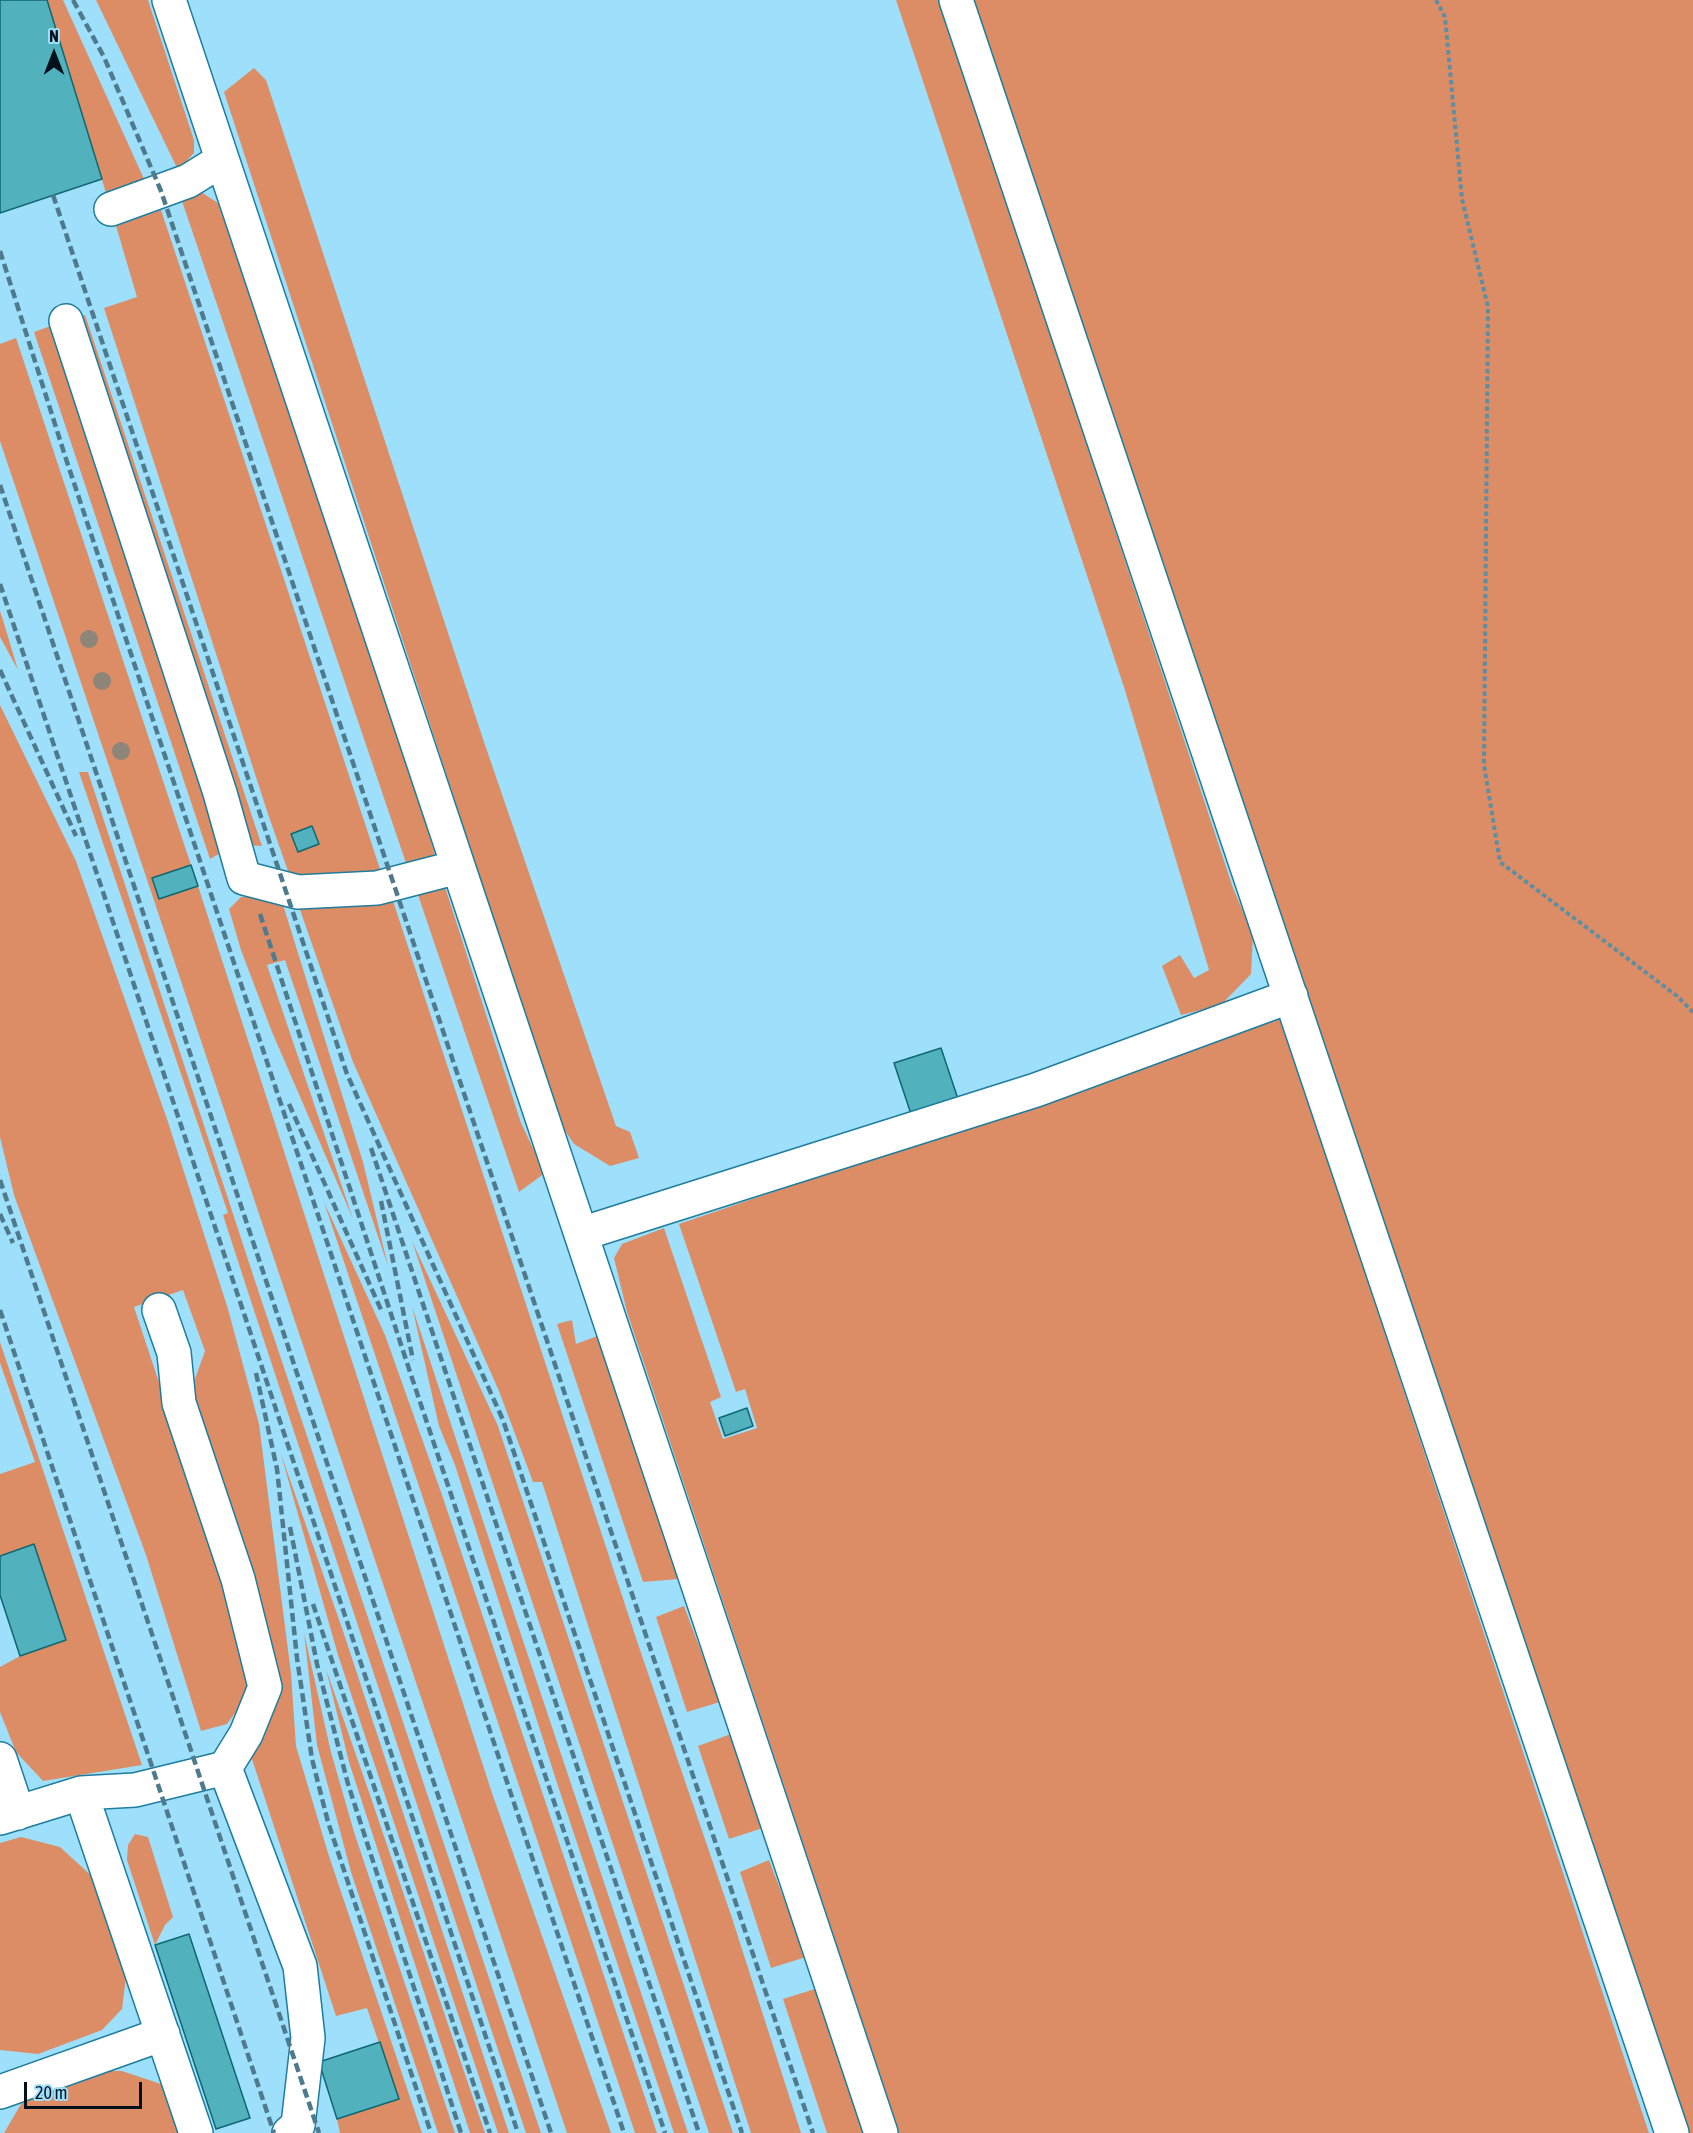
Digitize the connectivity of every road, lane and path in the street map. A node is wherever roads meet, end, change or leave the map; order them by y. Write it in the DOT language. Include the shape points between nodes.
graph roads {
  1 [pos="169,0"];
  2 [pos="956,0"];
  3 [pos="1436,0"];
  4 [pos="222,160"];
  5 [pos="111,209"];
  6 [pos="66,321"];
  7 [pos="458,867"];
  8 [pos="1291,996"];
  9 [pos="1693,1012"];
  10 [pos="581,1234"];
  11 [pos="159,1310"];
  12 [pos="0,1759"];
  13 [pos="225,1768"];
  14 [pos="81,1793"];
  15 [pos="9,1816"];
  16 [pos="163,2034"];
  17 [pos="0,2092"];
  18 [pos="196,2133"];
  19 [pos="289,2133"];
  20 [pos="881,2133"];
  21 [pos="1672,2133"];
  1 -- 4 [label="lane"];
  2 -- 8 [label="lane"];
  3 -- 9 [label="path" via="1444,17 1462,199 1488,307 1484,765 1500,862"];
  4 -- 5 [label="lane" via="188,182"];
  4 -- 7 [label="lane"];
  6 -- 7 [label="lane" via="244,878 298,892 377,888"];
  7 -- 10 [label="lane"];
  8 -- 10 [label="lane" via="1036,1090"];
  8 -- 21 [label="lane"];
  10 -- 20 [label="lane"];
  11 -- 13 [label="lane" via="174,1353 179,1403 238,1579 265,1687 246,1734"];
  12 -- 15 [label="lane"];
  13 -- 14 [label="lane" via="135,1790"];
  13 -- 19 [label="lane" via="300,1966 308,2038 298,2125"];
  14 -- 15 [label="lane"];
  14 -- 16 [label="lane"];
  16 -- 17 [label="lane"];
  16 -- 18 [label="lane"];
}
